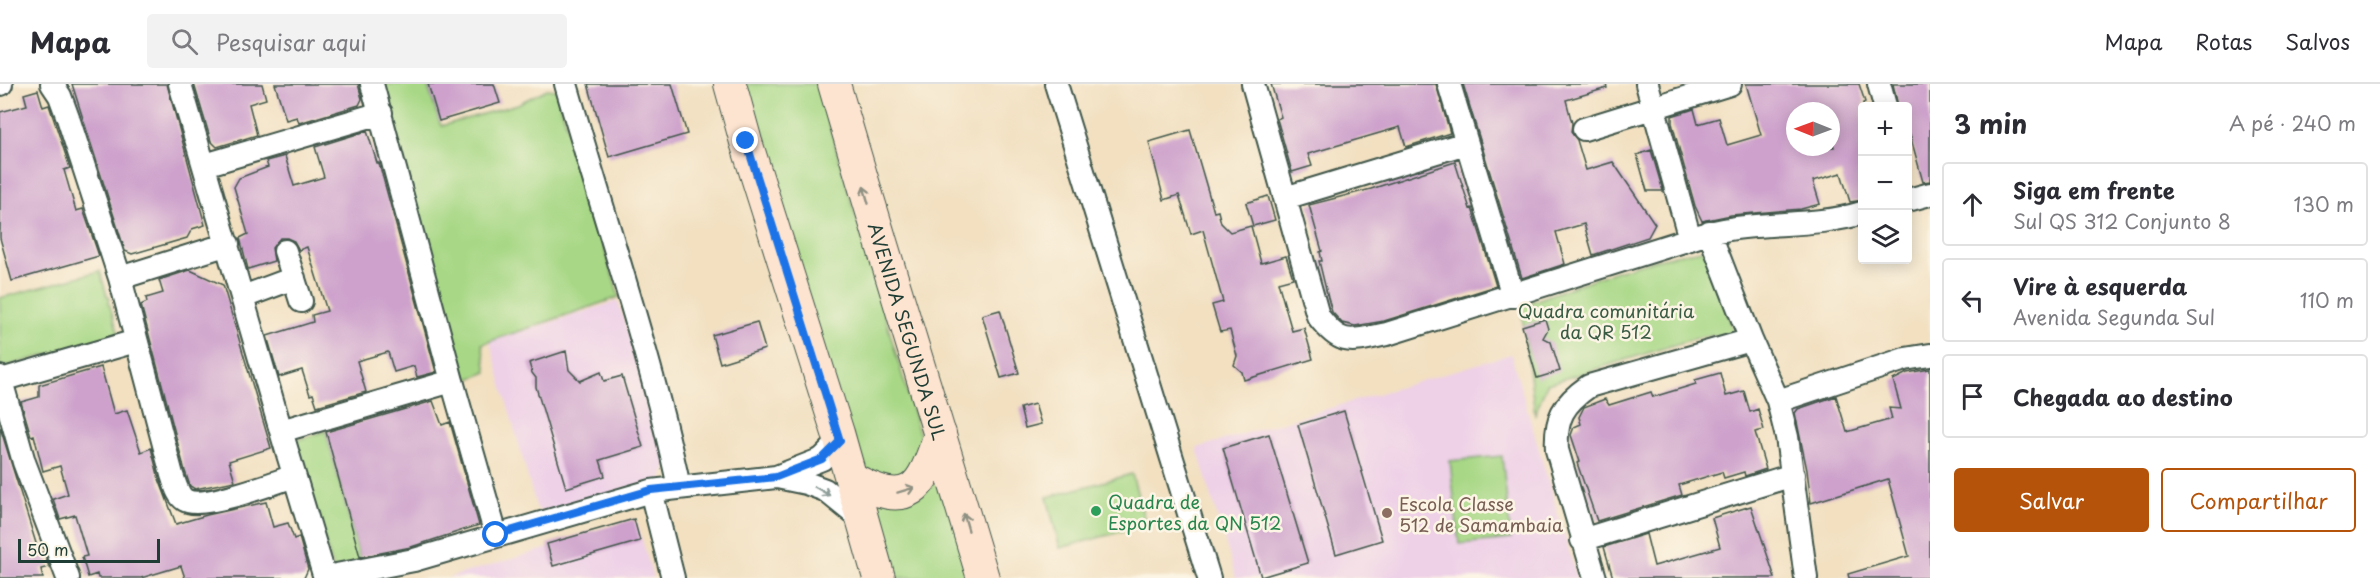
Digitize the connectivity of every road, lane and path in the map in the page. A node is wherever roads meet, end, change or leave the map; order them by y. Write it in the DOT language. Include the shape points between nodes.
graph roads {
  1 [pos="52,84"];
  2 [pos="180,84"];
  3 [pos="372,84"];
  4 [pos="566,84"];
  5 [pos="730,84"];
  6 [pos="834,84"];
  7 [pos="1056,84"];
  8 [pos="1253,84"];
  9 [pos="1449,84"];
  10 [pos="1647,84"];
  11 [pos="1730,84"];
  12 [pos="1879,84"];
  13 [pos="1884,102"];
  14 [pos="1653,107"];
  15 [pos="381,113"];
  16 [pos="1584,129"];
  17 [pos="1466,143"];
  18 [pos="205,165"];
  19 [pos="1285,198"];
  20 [pos="1858,214"];
  21 [pos="1700,236"];
  22 [pos="228,244"];
  23 [pos="285,251"];
  24 [pos="120,278"];
  25 [pos="294,278"];
  26 [pos="1513,296"];
  27 [pos="243,297"];
  28 [pos="301,301"];
  29 [pos="1751,340"];
  30 [pos="136,341"];
  31 [pos="1930,355"];
  32 [pos="1,378"];
  33 [pos="452,381"];
  34 [pos="1778,401"];
  35 [pos="281,431"];
  36 [pos="940,434"];
  37 [pos="840,441"];
  38 [pos="1793,475"];
  39 [pos="294,476"];
  40 [pos="776,477"];
  41 [pos="851,478"];
  42 [pos="679,487"];
  43 [pos="651,490"];
  44 [pos="862,520"];
  45 [pos="496,535"];
  46 [pos="1582,540"];
  47 [pos="68,578"];
  48 [pos="325,578"];
  49 [pos="673,578"];
  50 [pos="879,578"];
  51 [pos="983,578"];
  52 [pos="1209,578"];
  53 [pos="1595,578"];
  54 [pos="1806,578"];
  1 -- 24 [label="street" via="68,118"];
  2 -- 18 [label="street"];
  3 -- 15 [label="street"];
  4 -- 42 [label="street"];
  5 -- 37 [label="main road"];
  36 -- 6 [label="main road, AVENIDA SEGUNDA SUL, one-way"];
  7 -- 52 [label="street"];
  8 -- 19 [label="street"];
  9 -- 17 [label="street"];
  10 -- 14 [label="street"];
  11 -- 14 [label="street"];
  12 -- 13 [label="street"];
  14 -- 16 [label="street"];
  14 -- 21 [label="street"];
  15 -- 18 [label="street"];
  15 -- 33 [label="street"];
  17 -- 19 [label="street"];
  17 -- 26 [label="street"];
  18 -- 22 [label="street"];
  19 -- 26 [label="street" via="1318,316 1341,339 1387,334"];
  20 -- 21 [label="street" via="1822,223"];
  21 -- 26 [label="street"];
  21 -- 29 [label="street"];
  22 -- 24 [label="street"];
  22 -- 27 [label="street"];
  23 -- 25 [label="street"];
  24 -- 30 [label="street"];
  25 -- 27 [label="street"];
  25 -- 28 [label="street"];
  27 -- 35 [label="street"];
  29 -- 34 [label="street"];
  29 -- 46 [label="street" via="1589,386 1573,397 1562,411 1557,450"];
  30 -- 32 [label="street"];
  30 -- 39 [label="street" via="172,475 186,501 214,500"];
  31 -- 34 [label="street" via="1905,359"];
  32 -- 47 [label="street" via="24,462"];
  33 -- 35 [label="street"];
  33 -- 45 [label="street"];
  34 -- 38 [label="street"];
  35 -- 39 [label="street"];
  41 -- 36 [label="main road, one-way" via="885,492 912,489 925,476"];
  51 -- 36 [label="main road, AVENIDA SEGUNDA SUL, one-way"];
  37 -- 40 [label="street" via="822,459"];
  37 -- 41 [label="main road"];
  38 -- 46 [label="street"];
  38 -- 54 [label="street"];
  39 -- 48 [label="street"];
  40 -- 42 [label="street"];
  40 -- 44 [label="street, one-way" via="825,490"];
  41 -- 44 [label="main road"];
  42 -- 43 [label="street"];
  43 -- 45 [label="street"];
  43 -- 49 [label="street"];
  44 -- 50 [label="main road"];
  45 -- 48 [label="street" via="414,560"];
  46 -- 53 [label="street"];
}
